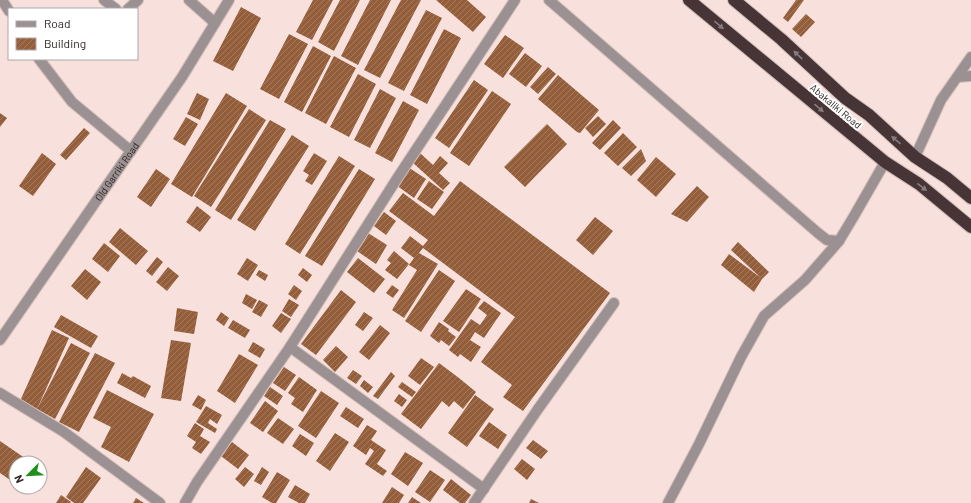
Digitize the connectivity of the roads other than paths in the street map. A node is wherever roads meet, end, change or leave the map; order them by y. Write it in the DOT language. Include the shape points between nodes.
graph roads {
  1 [pos="2,0"];
  2 [pos="104,0"];
  3 [pos="138,0"];
  4 [pos="189,0"];
  5 [pos="229,0"];
  6 [pos="515,0"];
  7 [pos="549,0"];
  8 [pos="689,0"];
  9 [pos="734,0"];
  10 [pos="115,8"];
  11 [pos="129,8"];
  12 [pos="8,9"];
  13 [pos="215,23"];
  14 [pos="971,57"];
  15 [pos="40,60"];
  16 [pos="971,76"];
  17 [pos="958,77"];
  18 [pos="131,151"];
  19 [pos="915,157"];
  20 [pos="884,162"];
  21 [pos="971,198"];
  22 [pos="971,227"];
  23 [pos="839,241"];
  24 [pos="614,303"];
  25 [pos="0,340"];
  26 [pos="290,347"];
  27 [pos="0,392"];
  28 [pos="484,489"];
  29 [pos="160,503"];
  30 [pos="185,503"];
  31 [pos="474,503"];
  32 [pos="668,503"];
  1 -- 12 [label="street"];
  2 -- 10 [label="street"];
  3 -- 11 [label="street"];
  4 -- 13 [label="street"];
  5 -- 13 [label="street, Old Garriki Road"];
  6 -- 26 [label="street"];
  7 -- 23 [label="street" via="827,240"];
  8 -- 20 [label="highway, Abakaliki Road, one-way"];
  19 -- 9 [label="highway, Abakaliki Road, one-way"];
  13 -- 18 [label="street, Old Garriki Road" via="182,77"];
  14 -- 17 [label="street"];
  15 -- 18 [label="street" via="72,102"];
  16 -- 17 [label="street"];
  17 -- 19 [label="street" via="941,100"];
  18 -- 25 [label="street, Old Garriki Road"];
  19 -- 21 [label="highway, Abakaliki Road"];
  20 -- 22 [label="highway, Abakaliki Road, one-way" via="919,184"];
  20 -- 23 [label="street"];
  23 -- 32 [label="street" via="805,280 764,316"];
  24 -- 28 [label="street"];
  26 -- 28 [label="street"];
  26 -- 30 [label="street"];
  27 -- 29 [label="street" via="64,432"];
  28 -- 31 [label="street"];
}
